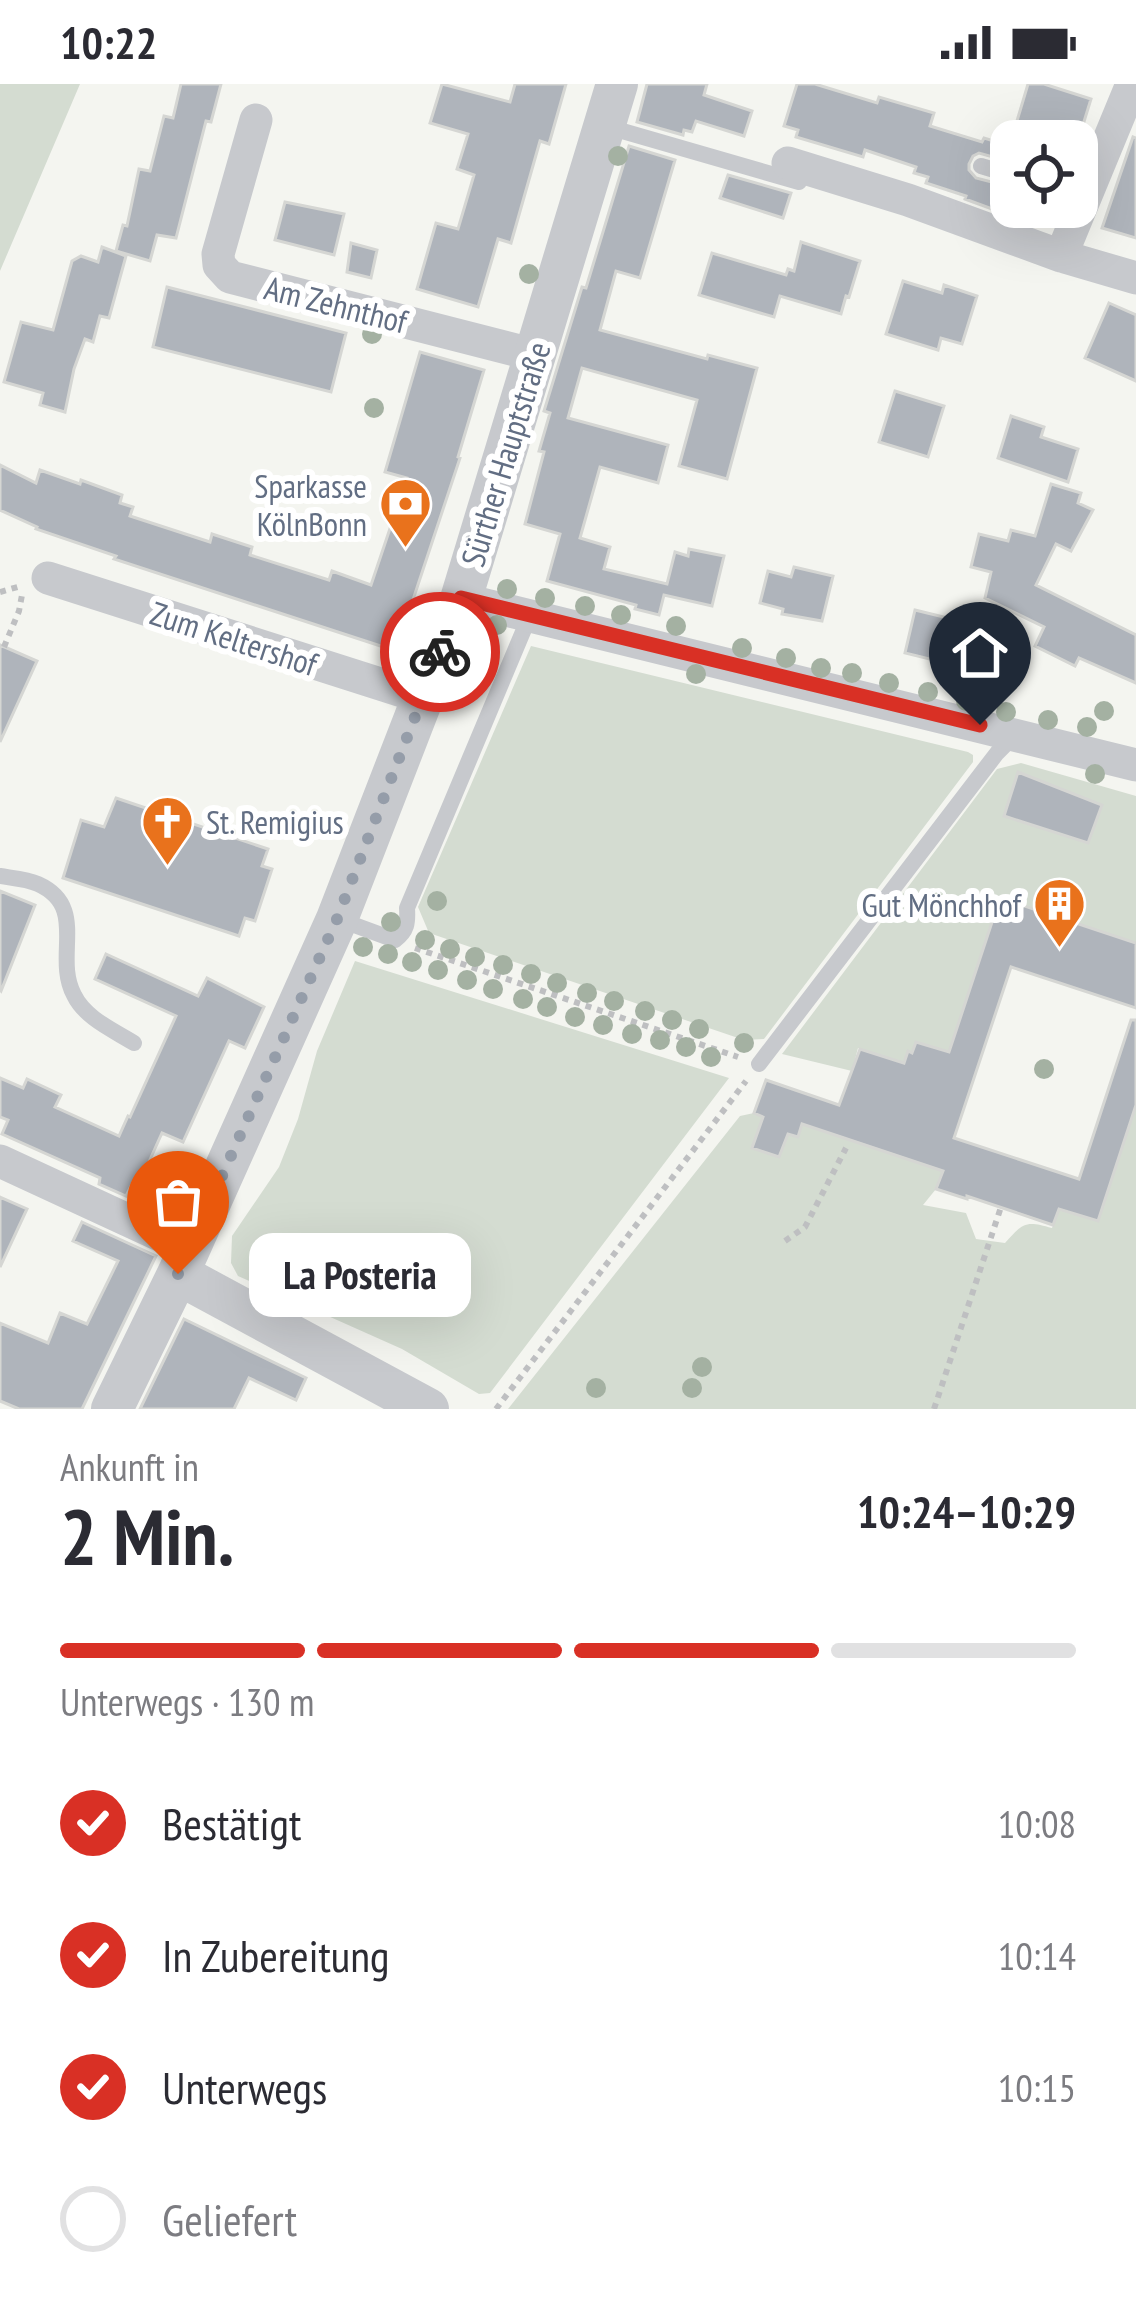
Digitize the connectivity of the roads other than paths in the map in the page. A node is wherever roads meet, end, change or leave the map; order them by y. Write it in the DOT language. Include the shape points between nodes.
graph roads {
  1 [pos="616,84"];
  2 [pos="1132,84"];
  3 [pos="256,120"];
  4 [pos="604,125"];
  5 [pos="1098,159"];
  6 [pos="788,163"];
  7 [pos="981,166"];
  8 [pos="990,169"];
  9 [pos="848,197"];
  10 [pos="1070,228"];
  11 [pos="1060,256"];
  12 [pos="1136,278"];
  13 [pos="535,355"];
  14 [pos="36,582"];
  15 [pos="461,598"];
  16 [pos="530,615"];
  17 [pos="422,698"];
  18 [pos="1016,734"];
  19 [pos="1136,765"];
  20 [pos="0,876"];
  21 [pos="337,919"];
  22 [pos="134,1043"];
  23 [pos="759,1064"];
  24 [pos="0,1161"];
  25 [pos="183,1261"];
  26 [pos="112,1409"];
  27 [pos="428,1409"];
  1 -- 4 [label="street, Sürther Hauptstraße"];
  2 -- 5 [label="street"];
  3 -- 13 [label="street, Am Zehnthof" via="218,254 230,277"];
  4 -- 9 [label="lane"];
  4 -- 13 [label="street, Sürther Hauptstraße"];
  6 -- 11 [label="street"];
  7 -- 8 [label="lane"];
  10 -- 11 [label="street"];
  11 -- 12 [label="street"];
  13 -- 15 [label="street, Sürther Hauptstraße"];
  14 -- 17 [label="street, Zum Keltershof"];
  15 -- 16 [label="street"];
  15 -- 17 [label="street, Sürther Hauptstraße"];
  16 -- 18 [label="street"];
  16 -- 21 [label="lane" via="403,934 395,940"];
  17 -- 21 [label="street, Sürther Hauptstraße"];
  18 -- 19 [label="street"];
  18 -- 23 [label="lane"];
  20 -- 22 [label="lane" via="38,884 60,900 75,999"];
  21 -- 25 [label="street, Sürther Hauptstraße"];
  24 -- 25 [label="street"];
  25 -- 26 [label="street, Sürther Hauptstraße"];
  25 -- 27 [label="street"];
}
